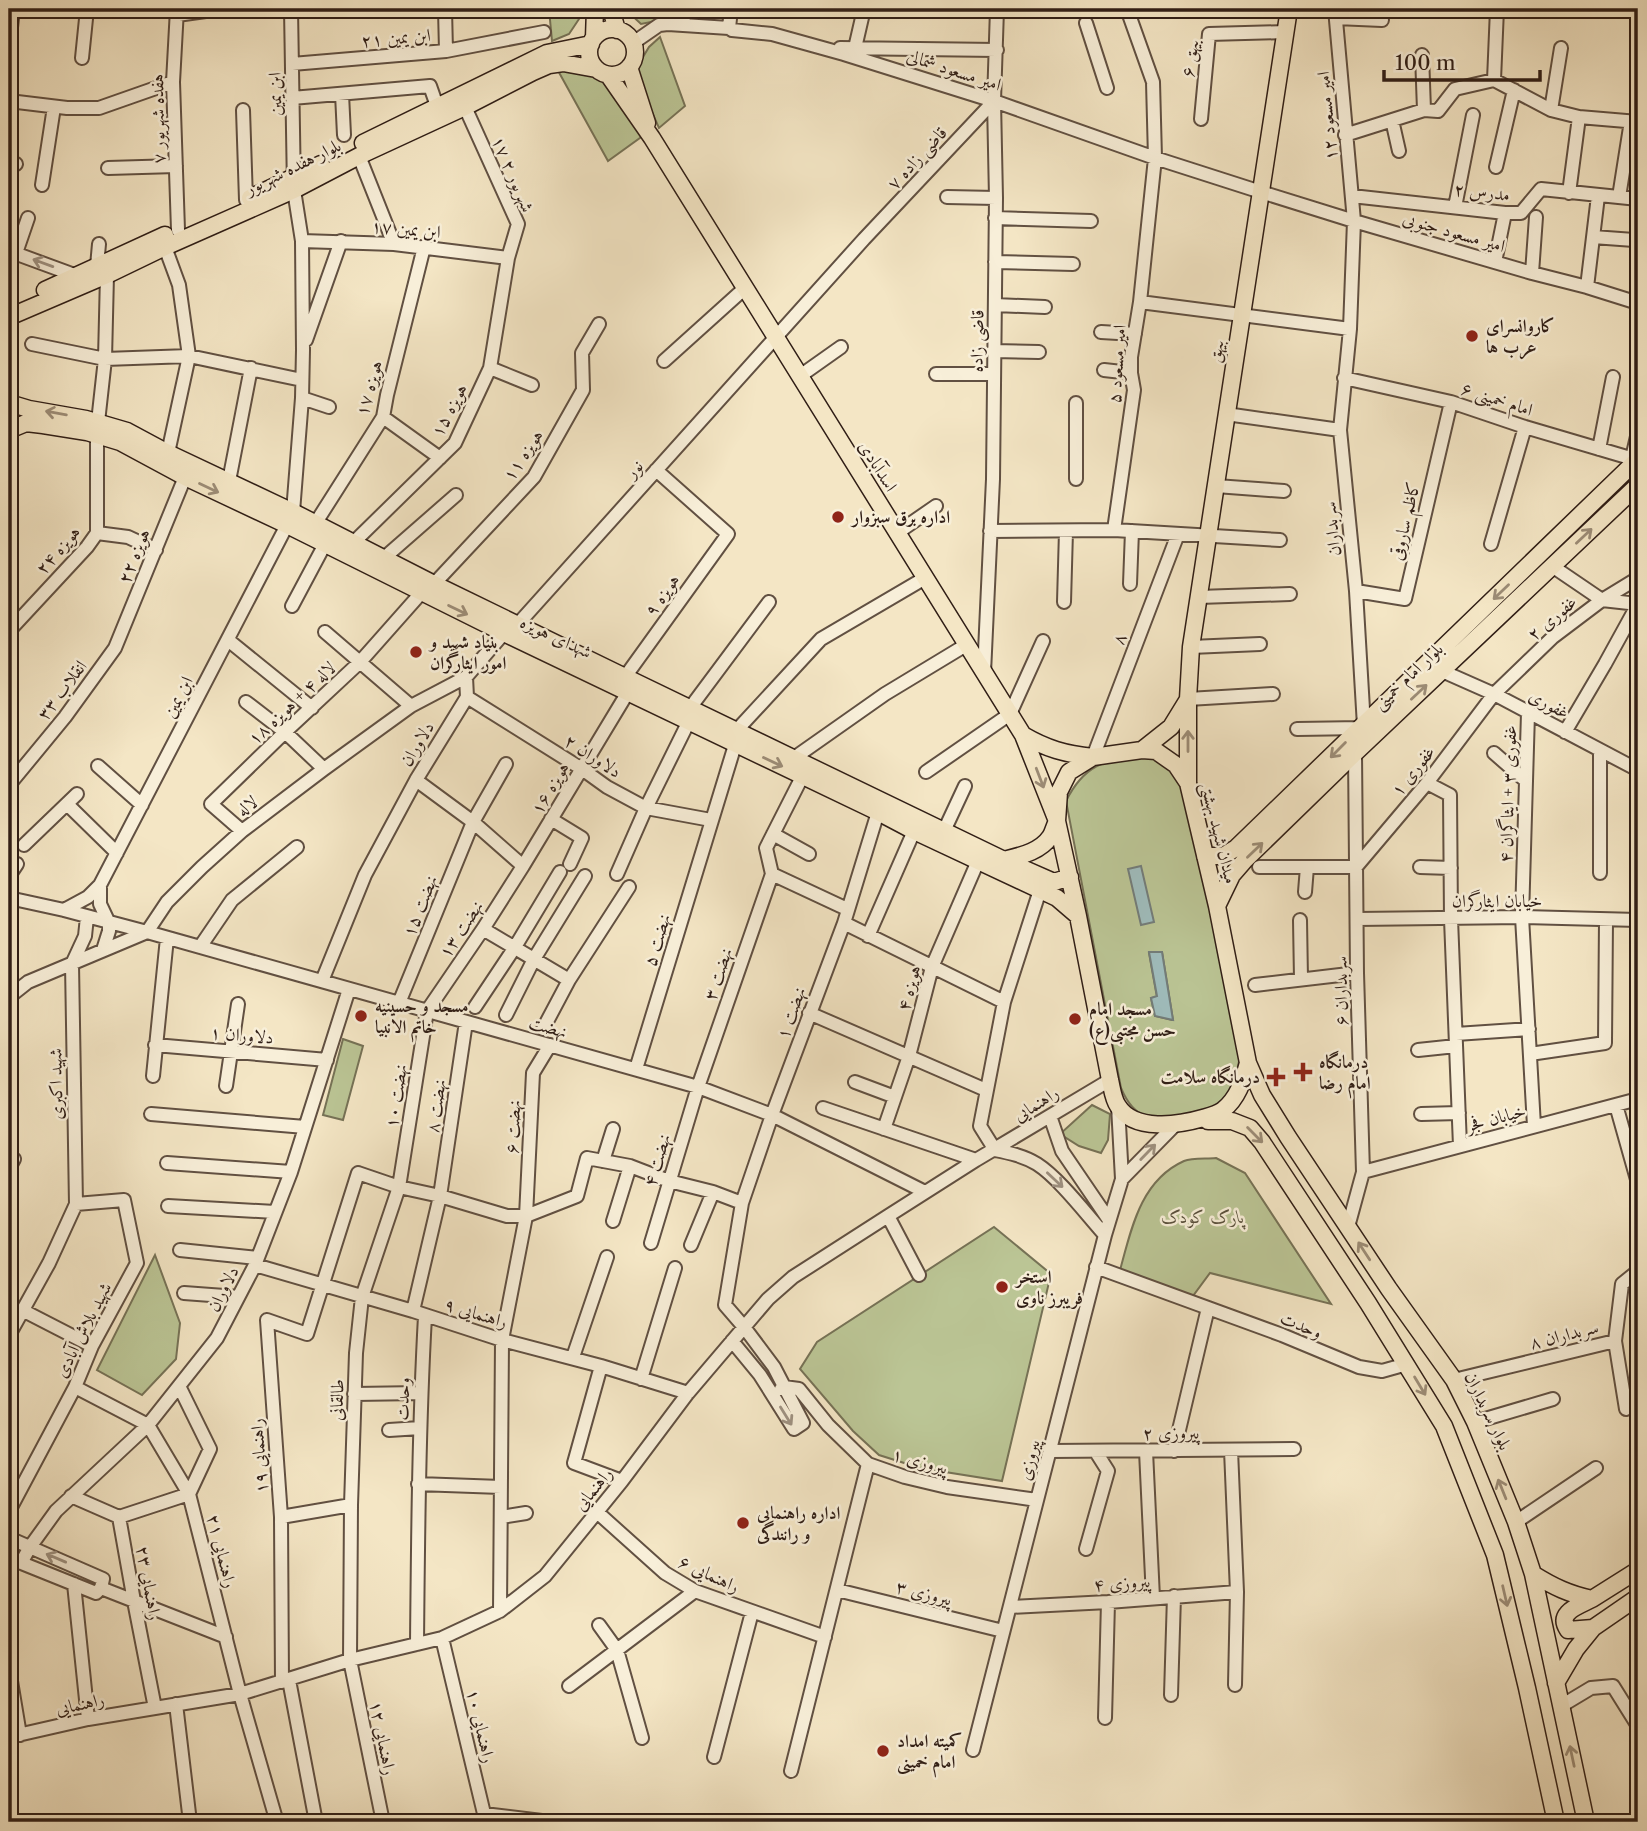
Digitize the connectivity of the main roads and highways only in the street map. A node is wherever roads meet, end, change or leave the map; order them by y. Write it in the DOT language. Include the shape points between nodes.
graph roads {
  1 [pos="594,9"];
  2 [pos="611,9"];
  3 [pos="1289,9"];
  4 [pos="617,30"];
  5 [pos="592,41"];
  6 [pos="629,67"];
  7 [pos="602,72"];
  8 [pos="652,138"];
  9 [pos="294,184"];
  10 [pos="102,271"];
  11 [pos="9,307"];
  12 [pos="9,317"];
  13 [pos="9,403"];
  14 [pos="97,428"];
  15 [pos="9,430"];
  16 [pos="1636,459"];
  17 [pos="1638,485"];
  18 [pos="1602,494"];
  19 [pos="1614,508"];
  20 [pos="290,519"];
  21 [pos="428,588"];
  22 [pos="627,685"];
  23 [pos="1188,699"];
  24 [pos="1023,736"];
  25 [pos="735,738"];
  26 [pos="1142,750"];
  27 [pos="1093,757"];
  28 [pos="1188,783"];
  29 [pos="1298,798"];
  30 [pos="1057,821"];
  31 [pos="1205,856"];
  32 [pos="1004,860"];
  33 [pos="1060,886"];
  34 [pos="1217,906"];
  35 [pos="1078,916"];
  36 [pos="1248,1063"];
  37 [pos="1191,1121"];
  38 [pos="1389,1289"];
  39 [pos="1368,1303"];
  40 [pos="1638,1570"];
  41 [pos="1534,1574"];
  42 [pos="1638,1597"];
  43 [pos="1592,1599"];
  44 [pos="1593,1628"];
  45 [pos="1556,1683"];
  46 [pos="1556,1822"];
  47 [pos="1586,1822"];
  1 -- 5 [label="main road"];
  2 -- 4 [label="main road"];
  3 -- 23 [label="main road, بیهق" via="1191,647"];
  4 -- 5 [label="main road" via="604,30"];
  4 -- 6 [label="main road" via="633,43"];
  5 -- 7 [label="main road" via="590,57"];
  5 -- 9 [label="main road, بلوار هفده شهریور" via="547,53 437,106"];
  6 -- 7 [label="main road" via="621,73"];
  6 -- 8 [label="main road, اسدآبادی"];
  7 -- 8 [label="main road, اسدآبادی"];
  7 -- 9 [label="main road, بلوار هفده شهریور" via="563,63 549,65"];
  8 -- 24 [label="main road, اسدآبادی"];
  9 -- 10 [label="main road, بلوار هفده شهریور" via="165,247"];
  9 -- 10 [label="main road, بلوار هفده شهریور" via="178,230"];
  10 -- 11 [label="main road, بلوار هفده شهریور" via="77,275"];
  10 -- 12 [label="main road, بلوار هفده شهریور"];
  14 -- 13 [label="main road, شهدای هویزه, one-way" via="55,412"];
  14 -- 15 [label="main road, شهدای هویزه" via="26,424"];
  14 -- 20 [label="main road, شهدای هویزه, one-way" via="185,477"];
  14 -- 20 [label="main road, شهدای هویزه" via="127,432 229,481"];
  16 -- 18 [label="main road, بلوار امام خمینی"];
  17 -- 19 [label="main road, بلوار امام خمینی"];
  18 -- 19 [label="main road"];
  18 -- 29 [label="main road, بلوار امام خمینی, one-way" via="1362,727"];
  29 -- 19 [label="main road, بلوار امام خمینی, one-way" via="1355,752"];
  20 -- 21 [label="main road, شهدای هویزه" via="325,544"];
  20 -- 21 [label="main road, شهدای هویزه" via="315,524 384,558"];
  21 -- 22 [label="main road, شهدای هویزه" via="518,624"];
  21 -- 22 [label="main road, شهدای هویزه, one-way" via="504,633"];
  22 -- 25 [label="main road, شهدای هویزه"];
  23 -- 26 [label="main road" via="1171,727"];
  28 -- 23 [label="main road, بیهق, one-way"];
  24 -- 27 [label="main road" via="1068,755"];
  24 -- 30 [label="main road, اسدآبادی, one-way"];
  25 -- 32 [label="main road, شهدای هویزه" via="794,758"];
  25 -- 33 [label="main road, شهدای هویزه, one-way" via="803,777 1040,890"];
  26 -- 27 [label="main road"];
  26 -- 28 [label="main road, میدان شهید بهشتی" via="1156,751 1176,765"];
  27 -- 30 [label="main road" via="1069,772 1059,792"];
  28 -- 31 [label="main road, میدان شهید بهشتی"];
  29 -- 31 [label="main road, بلوار امام خمینی" via="1236,848 1223,856"];
  34 -- 29 [label="main road, بلوار امام خمینی, one-way" via="1232,874"];
  30 -- 32 [label="main road" via="1045,843"];
  30 -- 33 [label="main road"];
  31 -- 34 [label="main road, میدان شهید بهشتی"];
  32 -- 33 [label="main road, شهدای هویزه"];
  33 -- 35 [label="main road, شهدای هویزه"];
  33 -- 35 [label="main road"];
  34 -- 36 [label="main road, میدان شهید بهشتی"];
  35 -- 37 [label="main road" via="1118,1106 1142,1123"];
  36 -- 37 [label="main road" via="1242,1086 1230,1103 1221,1112"];
  38 -- 36 [label="main road, بلوار سربداران, one-way" via="1262,1096"];
  37 -- 39 [label="main road, one-way" via="1232,1121 1250,1128"];
  38 -- 39 [label="main road"];
  41 -- 38 [label="main road, بلوار سربداران, one-way" via="1454,1380"];
  39 -- 46 [label="main road, one-way" via="1444,1426 1495,1555"];
  40 -- 43 [label="main road"];
  41 -- 43 [label="main road" via="1555,1588"];
  41 -- 45 [label="main road, بلوار سربداران"];
  42 -- 44 [label="main road"];
  43 -- 44 [label="main road" via="1569,1610 1564,1625 1568,1630"];
  44 -- 45 [label="main road"];
  47 -- 45 [label="main road, بلوار سربداران, one-way"];
}
